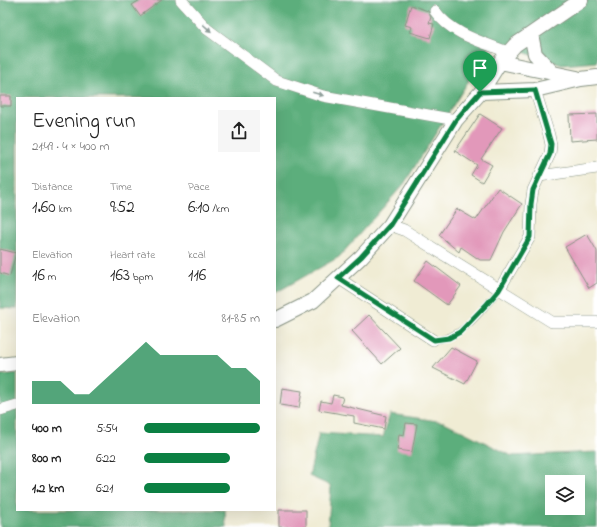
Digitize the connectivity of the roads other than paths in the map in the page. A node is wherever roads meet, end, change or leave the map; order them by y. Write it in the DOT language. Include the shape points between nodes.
graph roads {
  1 [pos="181,0"];
  2 [pos="581,0"];
  3 [pos="435,11"];
  4 [pos="531,34"];
  5 [pos="504,57"];
  6 [pos="553,73"];
  7 [pos="597,77"];
  8 [pos="581,79"];
  9 [pos="535,90"];
  10 [pos="480,92"];
  11 [pos="456,120"];
  12 [pos="597,168"];
  13 [pos="539,176"];
  14 [pos="390,225"];
  15 [pos="338,278"];
  16 [pos="499,290"];
  17 [pos="276,320"];
  18 [pos="597,322"];
  19 [pos="434,340"];
  20 [pos="16,363"];
  21 [pos="0,365"];
  22 [pos="16,404"];
  23 [pos="0,410"];
  1 -- 11 [label="street, one-way" via="207,29 277,81 323,96"];
  2 -- 4 [label="street"];
  3 -- 5 [label="street" via="442,21 458,32"];
  4 -- 5 [label="street" via="515,44"];
  4 -- 6 [label="street" via="535,54"];
  5 -- 6 [label="street"];
  5 -- 10 [label="street"];
  6 -- 8 [label="street"];
  7 -- 8 [label="street"];
  8 -- 9 [label="street"];
  9 -- 10 [label="street"];
  9 -- 13 [label="street" via="551,144 550,154"];
  10 -- 11 [label="street"];
  11 -- 14 [label="street"];
  12 -- 13 [label="street"];
  13 -- 16 [label="street" via="533,190 530,237"];
  14 -- 15 [label="street"];
  14 -- 16 [label="street" via="404,230"];
  15 -- 17 [label="street" via="313,301"];
  15 -- 19 [label="street"];
  16 -- 18 [label="street" via="552,322"];
  16 -- 19 [label="lane" via="460,332 449,338"];
  20 -- 21 [label="street"];
  22 -- 23 [label="street"];
}
